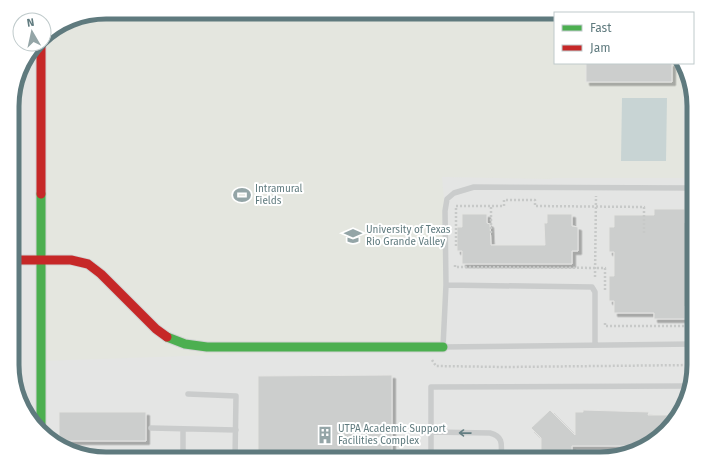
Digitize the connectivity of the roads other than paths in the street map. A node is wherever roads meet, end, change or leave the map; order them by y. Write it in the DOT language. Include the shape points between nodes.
graph roads {
  1 [pos="41,52"];
  2 [pos="687,188"];
  3 [pos="19,260"];
  4 [pos="42,260"];
  5 [pos="446,285"];
  6 [pos="687,344"];
  7 [pos="595,345"];
  8 [pos="444,347"];
  9 [pos="684,386"];
  10 [pos="188,394"];
  11 [pos="41,423"];
  12 [pos="151,428"];
  13 [pos="183,429"];
  14 [pos="236,430"];
  15 [pos="431,432"];
  16 [pos="183,452"];
  17 [pos="235,452"];
  18 [pos="431,452"];
  19 [pos="501,452"];
  1 -- 4 [label="street"];
  2 -- 5 [label="lane" via="474,187 454,193 447,199 445,211"];
  3 -- 4 [label="street"];
  4 -- 8 [label="street" via="71,260 88,264 156,329 185,344 207,347"];
  4 -- 11 [label="street"];
  5 -- 7 [label="lane" via="592,287 595,292"];
  5 -- 8 [label="lane"];
  6 -- 7 [label="lane"];
  7 -- 8 [label="lane"];
  9 -- 15 [label="lane" via="431,387"];
  10 -- 14 [label="lane" via="236,396"];
  12 -- 13 [label="lane"];
  13 -- 14 [label="lane"];
  13 -- 16 [label="lane"];
  14 -- 17 [label="lane"];
  15 -- 18 [label="lane"];
  19 -- 15 [label="lane, one-way" via="501,440 498,435"];
}
